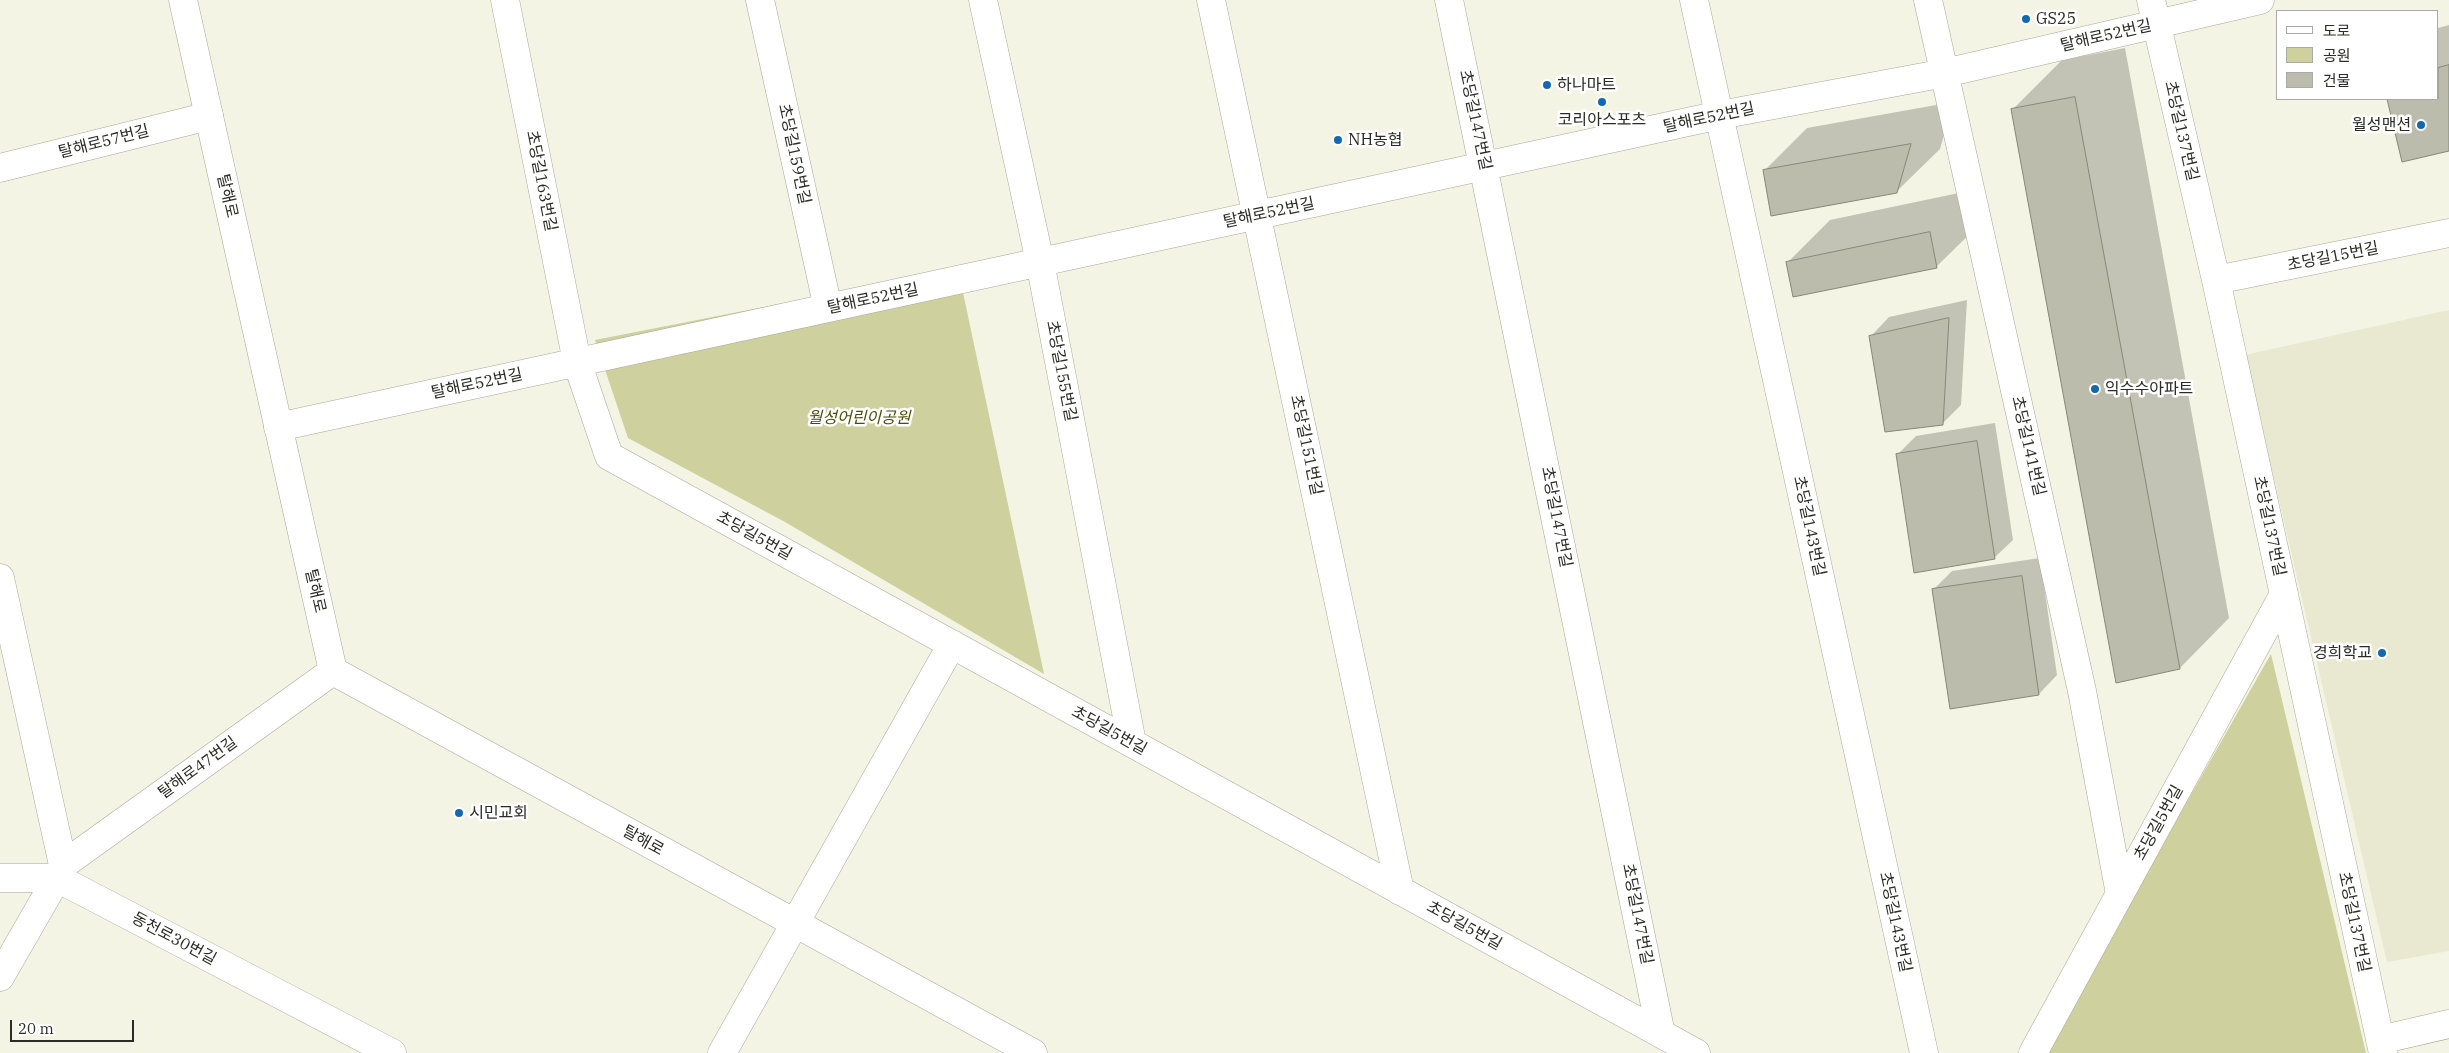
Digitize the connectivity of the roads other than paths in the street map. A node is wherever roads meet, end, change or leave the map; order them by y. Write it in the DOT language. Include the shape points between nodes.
graph roads {
  1 [pos="183,0"];
  2 [pos="505,0"];
  3 [pos="760,0"];
  4 [pos="983,0"];
  5 [pos="1211,0"];
  6 [pos="1449,0"];
  7 [pos="1694,0"];
  8 [pos="1928,0"];
  9 [pos="2260,0"];
  10 [pos="2154,12"];
  11 [pos="1945,73"];
  12 [pos="1720,115"];
  13 [pos="209,116"];
  14 [pos="1485,166"];
  15 [pos="0,168"];
  16 [pos="1257,215"];
  17 [pos="2449,233"];
  18 [pos="1040,262"];
  19 [pos="2216,280"];
  20 [pos="828,308"];
  21 [pos="577,362"];
  22 [pos="278,427"];
  23 [pos="0,578"];
  24 [pos="2284,594"];
  25 [pos="952,644"];
  26 [pos="333,671"];
  27 [pos="1132,743"];
  28 [pos="60,871"];
  29 [pos="0,878"];
  30 [pos="1400,891"];
  31 [pos="2120,894"];
  32 [pos="793,923"];
  33 [pos="0,977"];
  34 [pos="2449,1024"];
  35 [pos="1661,1034"];
  36 [pos="2381,1046"];
  37 [pos="392,1053"];
  38 [pos="722,1053"];
  39 [pos="1033,1053"];
  40 [pos="1696,1053"];
  41 [pos="1924,1053"];
  42 [pos="2033,1053"];
  1 -- 13 [label="street, 탈해로"];
  2 -- 21 [label="street, 초당길163번길"];
  3 -- 20 [label="street, 초당길159번길"];
  4 -- 18 [label="street, 초당길155번길"];
  5 -- 16 [label="street, 초당길151번길"];
  6 -- 14 [label="street, 초당길147번길"];
  7 -- 12 [label="street, 초당길143번길"];
  8 -- 11 [label="street, 초당길141번길"];
  9 -- 10 [label="street, 탈해로52번길"];
  10 -- 11 [label="street, 탈해로52번길"];
  10 -- 19 [label="street, 초당길137번길"];
  11 -- 12 [label="street, 탈해로52번길"];
  11 -- 31 [label="street, 초당길141번길" via="2082,691"];
  12 -- 14 [label="street, 탈해로52번길"];
  12 -- 41 [label="street, 초당길143번길"];
  13 -- 15 [label="street, 탈해로57번길"];
  13 -- 22 [label="street, 탈해로"];
  14 -- 16 [label="street, 탈해로52번길"];
  14 -- 35 [label="street, 초당길147번길"];
  16 -- 18 [label="street, 탈해로52번길"];
  16 -- 30 [label="street, 초당길151번길"];
  17 -- 19 [label="street, 초당길15번길"];
  18 -- 20 [label="street, 탈해로52번길"];
  18 -- 27 [label="street, 초당길155번길"];
  19 -- 24 [label="street, 초당길137번길"];
  20 -- 21 [label="street, 탈해로52번길"];
  21 -- 22 [label="street, 탈해로52번길"];
  21 -- 25 [label="street, 초당길5번길" via="609,456"];
  22 -- 26 [label="street, 탈해로"];
  23 -- 28 [label="street"];
  24 -- 31 [label="street, 초당길5번길"];
  24 -- 36 [label="street, 초당길137번길"];
  25 -- 27 [label="street, 초당길5번길"];
  25 -- 32 [label="street"];
  26 -- 28 [label="street, 탈해로47번길"];
  26 -- 32 [label="street, 탈해로"];
  27 -- 30 [label="street, 초당길5번길"];
  28 -- 29 [label="street"];
  28 -- 33 [label="street"];
  28 -- 37 [label="street, 동천로30번길"];
  30 -- 35 [label="street, 초당길5번길"];
  31 -- 42 [label="street, 초당길5번길"];
  32 -- 38 [label="street"];
  32 -- 39 [label="street, 탈해로"];
  34 -- 36 [label="street"];
  35 -- 40 [label="street, 초당길5번길"];
}
